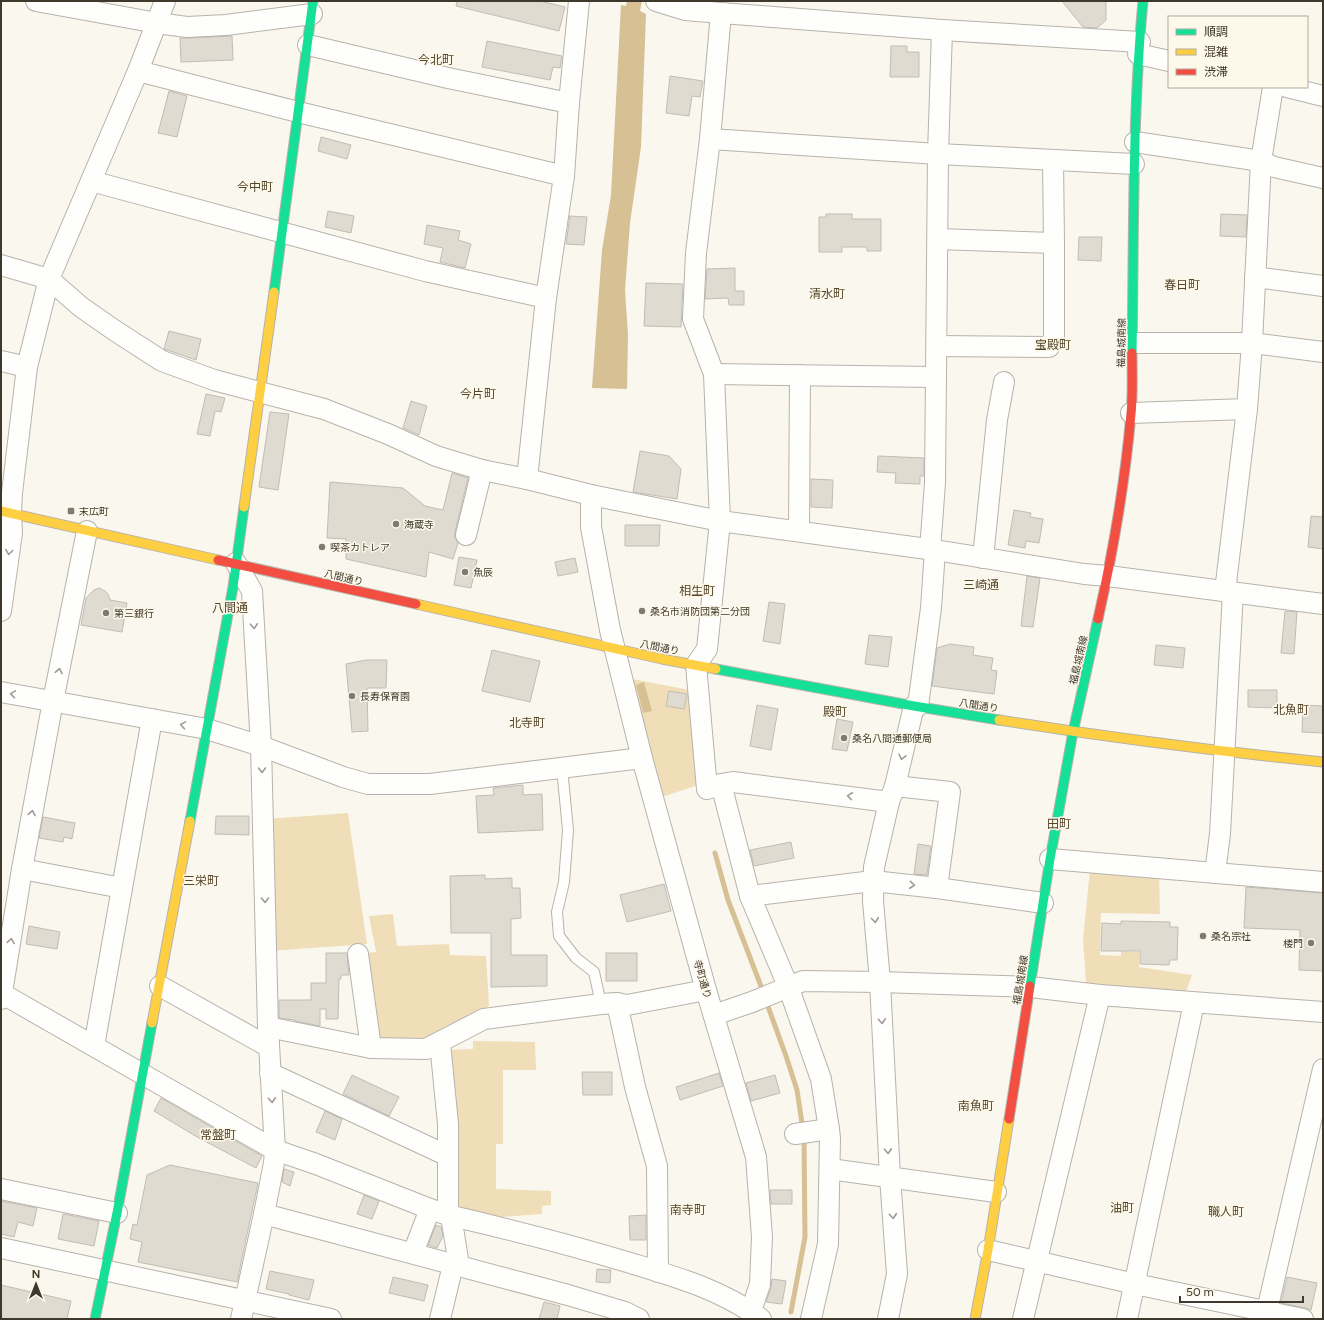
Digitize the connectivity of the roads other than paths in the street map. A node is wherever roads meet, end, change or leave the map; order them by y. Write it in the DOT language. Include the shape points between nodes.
graph roads {
  1 [pos="36,1"];
  2 [pos="165,1"];
  3 [pos="579,1"];
  4 [pos="656,1"];
  5 [pos="1143,1"];
  6 [pos="312,7"];
  7 [pos="721,13"];
  8 [pos="157,23"];
  9 [pos="942,30"];
  10 [pos="308,45"];
  11 [pos="1139,48"];
  12 [pos="1168,61"];
  13 [pos="138,71"];
  14 [pos="1273,88"];
  15 [pos="1291,88"];
  16 [pos="1323,96"];
  17 [pos="569,103"];
  18 [pos="298,112"];
  19 [pos="710,139"];
  20 [pos="1135,142"];
  21 [pos="938,154"];
  22 [pos="1053,160"];
  23 [pos="1262,161"];
  24 [pos="1134,164"];
  25 [pos="564,176"];
  26 [pos="1323,178"];
  27 [pos="91,181"];
  28 [pos="283,233"];
  29 [pos="938,239"];
  30 [pos="1054,243"];
  31 [pos="1,265"];
  32 [pos="1255,277"];
  33 [pos="49,279"];
  34 [pos="1323,286"];
  35 [pos="546,298"];
  36 [pos="1132,343"];
  37 [pos="1252,343"];
  38 [pos="937,346"];
  39 [pos="1323,352"];
  40 [pos="1,361"];
  41 [pos="27,366"];
  42 [pos="714,374"];
  43 [pos="800,375"];
  44 [pos="936,377"];
  45 [pos="1004,382"];
  46 [pos="259,393"];
  47 [pos="1247,409"];
  48 [pos="1131,413"];
  49 [pos="482,470"];
  50 [pos="527,479"];
  51 [pos="592,495"];
  52 [pos="6,512"];
  53 [pos="720,521"];
  54 [pos="87,531"];
  55 [pos="798,532"];
  56 [pos="466,535"];
  57 [pos="933,550"];
  58 [pos="983,558"];
  59 [pos="236,563"];
  60 [pos="1108,576"];
  61 [pos="1229,592"];
  62 [pos="1323,604"];
  63 [pos="1,611"];
  64 [pos="615,648"];
  65 [pos="696,665"];
  66 [pos="1,692"];
  67 [pos="53,701"];
  68 [pos="916,706"];
  69 [pos="152,719"];
  70 [pos="207,729"];
  71 [pos="1073,732"];
  72 [pos="261,746"];
  73 [pos="1224,752"];
  74 [pos="642,758"];
  75 [pos="1323,762"];
  76 [pos="562,768"];
  77 [pos="721,784"];
  78 [pos="892,794"];
  79 [pos="1050,860"];
  80 [pos="22,868"];
  81 [pos="1215,873"];
  82 [pos="873,881"];
  83 [pos="1323,882"];
  84 [pos="122,888"];
  85 [pos="937,888"];
  86 [pos="750,896"];
  87 [pos="1043,902"];
  88 [pos="358,954"];
  89 [pos="880,982"];
  90 [pos="160,986"];
  91 [pos="1030,987"];
  92 [pos="785,988"];
  93 [pos="706,990"];
  94 [pos="1,995"];
  95 [pos="1100,995"];
  96 [pos="609,1003"];
  97 [pos="1194,1003"];
  98 [pos="1323,1012"];
  99 [pos="714,1015"];
  100 [pos="268,1027"];
  101 [pos="440,1043"];
  102 [pos="94,1046"];
  103 [pos="269,1047"];
  104 [pos="371,1048"];
  105 [pos="1323,1069"];
  106 [pos="270,1073"];
  107 [pos="143,1075"];
  108 [pos="829,1129"];
  109 [pos="802,1133"];
  110 [pos="275,1150"];
  111 [pos="448,1156"];
  112 [pos="830,1169"];
  113 [pos="890,1177"];
  114 [pos="1,1189"];
  115 [pos="996,1192"];
  116 [pos="117,1213"];
  117 [pos="443,1213"];
  118 [pos="264,1214"];
  119 [pos="1,1248"];
  120 [pos="988,1250"];
  121 [pos="413,1253"];
  122 [pos="1036,1260"];
  123 [pos="456,1265"];
  124 [pos="105,1271"];
  125 [pos="658,1272"];
  126 [pos="1135,1284"];
  127 [pos="244,1310"];
  128 [pos="1266,1315"];
  129 [pos="751,1316"];
  130 [pos="94,1319"];
  131 [pos="331,1319"];
  132 [pos="440,1319"];
  133 [pos="639,1319"];
  134 [pos="811,1319"];
  135 [pos="888,1319"];
  136 [pos="975,1319"];
  137 [pos="1022,1319"];
  138 [pos="1127,1319"];
  139 [pos="1303,1319"];
  1 -- 8 [label="street"];
  2 -- 8 [label="street"];
  3 -- 17 [label="street"];
  4 -- 7 [label="street" via="685,10"];
  5 -- 11 [label="street, 福島城南線"];
  6 -- 8 [label="street" via="226,25 187,26"];
  6 -- 10 [label="street"];
  7 -- 9 [label="street"];
  7 -- 19 [label="street"];
  8 -- 13 [label="street"];
  9 -- 11 [label="street"];
  9 -- 21 [label="street"];
  10 -- 17 [label="street"];
  10 -- 18 [label="street"];
  11 -- 12 [label="street"];
  11 -- 20 [label="street, 福島城南線"];
  13 -- 18 [label="street"];
  13 -- 27 [label="street"];
  14 -- 23 [label="street"];
  15 -- 16 [label="street"];
  17 -- 25 [label="street"];
  18 -- 25 [label="street"];
  18 -- 28 [label="street"];
  19 -- 21 [label="street"];
  19 -- 42 [label="street" via="696,253 693,319"];
  20 -- 23 [label="street"];
  20 -- 24 [label="street, 福島城南線"];
  21 -- 22 [label="street"];
  21 -- 29 [label="street"];
  22 -- 24 [label="street"];
  22 -- 30 [label="street"];
  23 -- 26 [label="street" via="1274,167"];
  23 -- 32 [label="street"];
  24 -- 36 [label="street, 福島城南線"];
  25 -- 35 [label="street"];
  27 -- 28 [label="street"];
  27 -- 33 [label="street"];
  28 -- 35 [label="street" via="425,272"];
  28 -- 46 [label="street"];
  29 -- 30 [label="street"];
  29 -- 38 [label="street"];
  30 -- 38 [label="street" via="1054,338 1049,347"];
  31 -- 33 [label="street"];
  32 -- 34 [label="street"];
  32 -- 37 [label="street"];
  33 -- 41 [label="street"];
  33 -- 46 [label="street" via="81,307 162,360 214,380"];
  35 -- 50 [label="street"];
  36 -- 37 [label="street"];
  36 -- 48 [label="street, 福島城南線"];
  37 -- 39 [label="street"];
  37 -- 47 [label="street"];
  38 -- 44 [label="street"];
  40 -- 41 [label="street"];
  41 -- 52 [label="street" via="12,493"];
  42 -- 43 [label="street"];
  42 -- 53 [label="street"];
  43 -- 44 [label="street"];
  43 -- 55 [label="street"];
  44 -- 57 [label="street"];
  45 -- 58 [label="street" via="997,420"];
  46 -- 49 [label="street" via="324,409 436,456"];
  46 -- 59 [label="street"];
  47 -- 48 [label="street"];
  47 -- 61 [label="street"];
  48 -- 60 [label="street, 福島城南線" via="1120,507"];
  49 -- 50 [label="street"];
  49 -- 56 [label="street"];
  50 -- 51 [label="street"];
  51 -- 53 [label="street"];
  51 -- 64 [label="street, 寺町通り" via="591,527"];
  52 -- 54 [label="street, 八間通り"];
  52 -- 63 [label="street, one-way" via="12,533"];
  53 -- 55 [label="street"];
  53 -- 65 [label="street" via="707,649"];
  54 -- 59 [label="street, 八間通り"];
  67 -- 54 [label="street, one-way"];
  55 -- 57 [label="street"];
  57 -- 58 [label="street"];
  57 -- 68 [label="street" via="931,608"];
  58 -- 60 [label="street"];
  59 -- 64 [label="street, 八間通り"];
  59 -- 70 [label="street"];
  59 -- 72 [label="street, one-way" via="252,591"];
  60 -- 61 [label="street"];
  60 -- 71 [label="street, 福島城南線"];
  61 -- 62 [label="street"];
  61 -- 73 [label="street"];
  64 -- 65 [label="street, 八間通り"];
  64 -- 74 [label="street, 寺町通り"];
  65 -- 68 [label="street, 八間通り"];
  65 -- 77 [label="street" via="707,789"];
  67 -- 66 [label="street, one-way"];
  67 -- 69 [label="street"];
  80 -- 67 [label="street, one-way"];
  68 -- 71 [label="street, 八間通り"];
  68 -- 78 [label="street, one-way"];
  70 -- 69 [label="street, one-way"];
  69 -- 84 [label="street"];
  70 -- 72 [label="street"];
  70 -- 90 [label="street"];
  71 -- 73 [label="street, 八間通り"];
  71 -- 79 [label="street, 福島城南線"];
  72 -- 76 [label="street" via="368,784 430,784"];
  72 -- 100 [label="street, one-way"];
  73 -- 75 [label="street, 八間通り"];
  73 -- 81 [label="street" via="1220,834"];
  74 -- 76 [label="street"];
  74 -- 93 [label="street, 寺町通り"];
  76 -- 96 [label="lane" via="568,830 564,882 557,912 559,936 576,958 594,972"];
  78 -- 77 [label="street, one-way" via="733,782"];
  77 -- 86 [label="street"];
  78 -- 82 [label="street" via="874,867"];
  78 -- 85 [label="street" via="950,792"];
  79 -- 81 [label="street"];
  79 -- 87 [label="street, 福島城南線"];
  80 -- 84 [label="street"];
  94 -- 80 [label="street, one-way"];
  81 -- 83 [label="street"];
  82 -- 85 [label="street, one-way"];
  82 -- 86 [label="street"];
  82 -- 89 [label="street, one-way"];
  84 -- 102 [label="street"];
  85 -- 87 [label="street"];
  86 -- 92 [label="street"];
  87 -- 91 [label="street, 福島城南線"];
  88 -- 104 [label="street"];
  89 -- 91 [label="street"];
  89 -- 92 [label="street" via="803,981"];
  89 -- 113 [label="street, one-way"];
  90 -- 103 [label="street"];
  90 -- 107 [label="street"];
  91 -- 95 [label="street"];
  91 -- 115 [label="street, 福島城南線"];
  92 -- 99 [label="street"];
  92 -- 108 [label="street" via="821,1079"];
  93 -- 96 [label="street" via="627,1005"];
  93 -- 99 [label="street, 寺町通り"];
  94 -- 102 [label="street"];
  95 -- 97 [label="street"];
  95 -- 122 [label="street"];
  96 -- 101 [label="street" via="484,1019"];
  96 -- 125 [label="street" via="658,1166"];
  97 -- 98 [label="street"];
  97 -- 126 [label="street"];
  99 -- 129 [label="street, 寺町通り" via="756,1157 762,1237 760,1284"];
  100 -- 103 [label="street"];
  100 -- 104 [label="street"];
  101 -- 104 [label="street" via="426,1049"];
  101 -- 111 [label="street" via="448,1124"];
  102 -- 107 [label="street"];
  103 -- 106 [label="street"];
  105 -- 128 [label="street"];
  106 -- 110 [label="street, one-way"];
  106 -- 111 [label="street"];
  107 -- 110 [label="street"];
  107 -- 116 [label="street"];
  108 -- 109 [label="street"];
  108 -- 112 [label="street"];
  110 -- 117 [label="street"];
  110 -- 118 [label="street"];
  111 -- 117 [label="street"];
  112 -- 113 [label="street"];
  112 -- 134 [label="street" via="828,1244"];
  113 -- 115 [label="street"];
  113 -- 135 [label="street, one-way" via="897,1274"];
  114 -- 116 [label="street"];
  115 -- 120 [label="street, 福島城南線"];
  116 -- 124 [label="street"];
  117 -- 121 [label="street"];
  117 -- 123 [label="street"];
  117 -- 125 [label="street" via="560,1242"];
  118 -- 121 [label="street"];
  118 -- 127 [label="street"];
  119 -- 124 [label="street"];
  120 -- 122 [label="street"];
  120 -- 136 [label="street, 福島城南線"];
  121 -- 123 [label="street"];
  122 -- 126 [label="street"];
  122 -- 137 [label="street"];
  123 -- 132 [label="street"];
  123 -- 133 [label="street" via="568,1295 625,1312"];
  124 -- 127 [label="street"];
  124 -- 130 [label="street"];
  125 -- 129 [label="street" via="713,1290"];
  126 -- 128 [label="street"];
  126 -- 138 [label="street"];
  127 -- 131 [label="street"];
  128 -- 139 [label="street"];
}
